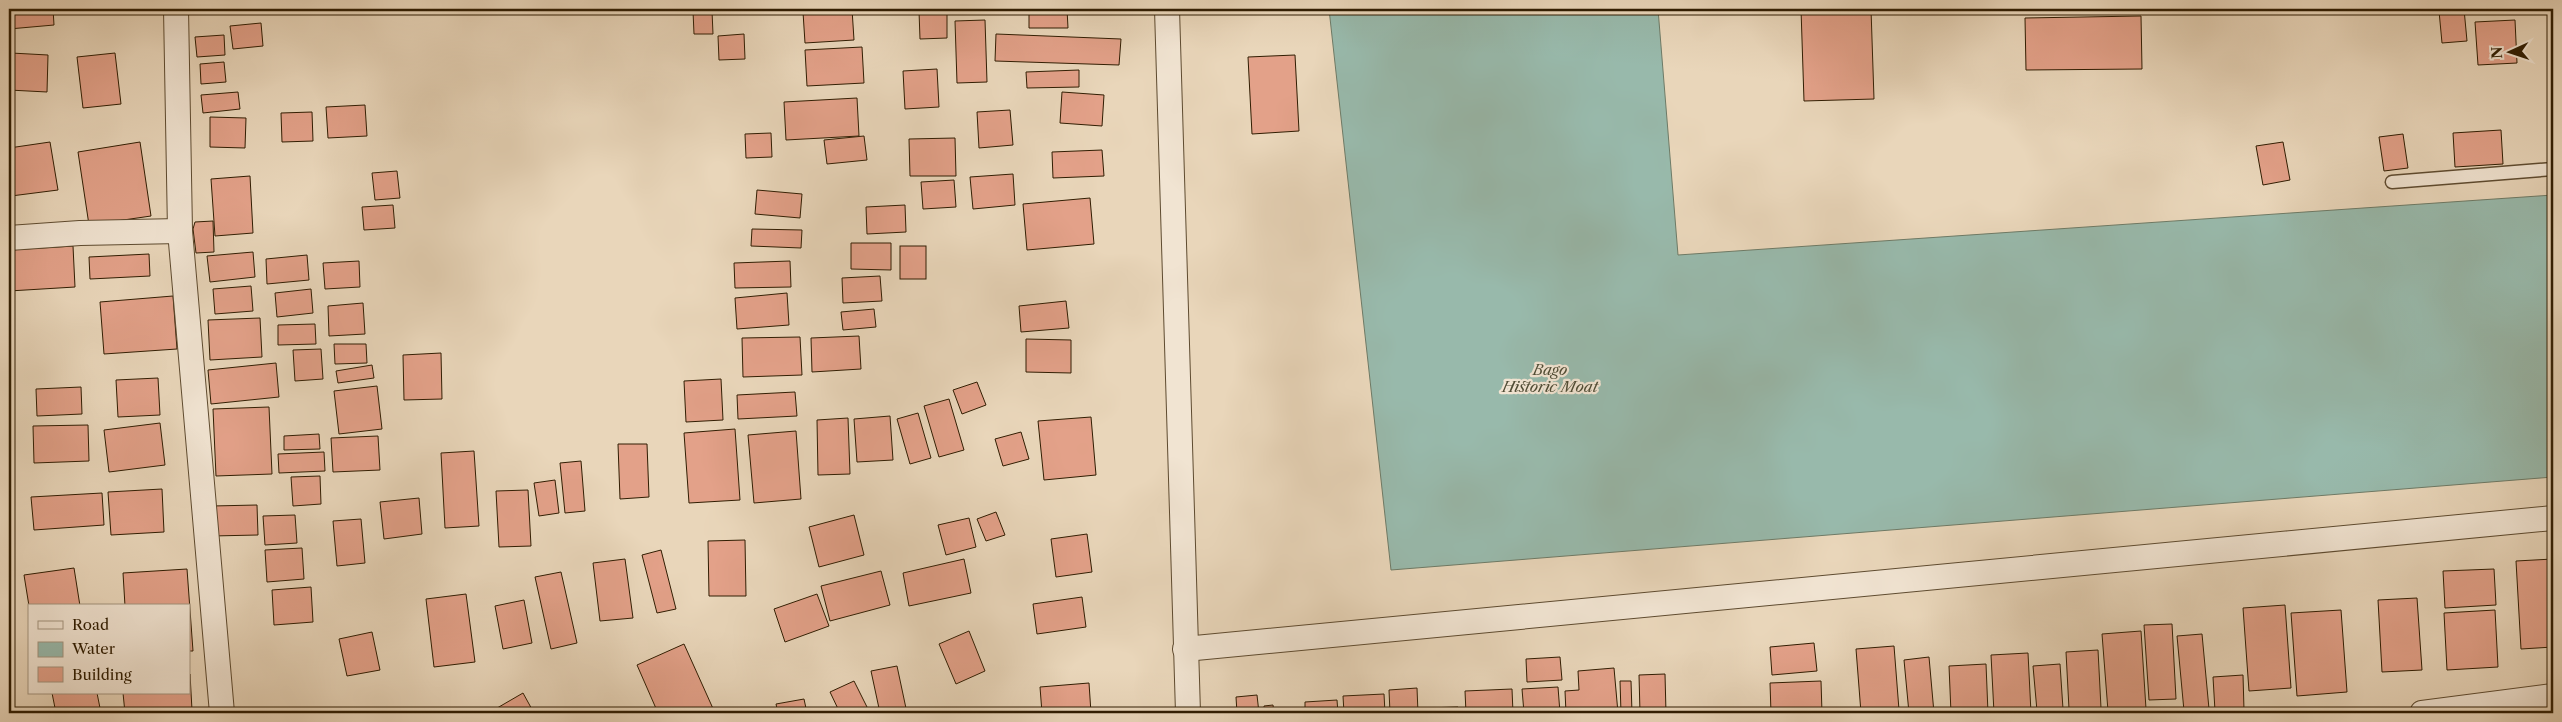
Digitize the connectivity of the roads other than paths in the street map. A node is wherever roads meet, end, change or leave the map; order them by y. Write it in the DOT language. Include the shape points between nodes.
graph roads {
  1 [pos="176,9"];
  2 [pos="1166,9"];
  3 [pos="2553,169"];
  4 [pos="2392,182"];
  5 [pos="180,232"];
  6 [pos="9,238"];
  7 [pos="2553,518"];
  8 [pos="1185,649"];
  9 [pos="2553,696"];
  10 [pos="222,713"];
  11 [pos="1188,713"];
  12 [pos="2422,713"];
  1 -- 5 [label="street"];
  2 -- 8 [label="street"];
  3 -- 4 [label="lane"];
  5 -- 6 [label="street" via="80,233"];
  5 -- 10 [label="street"];
  7 -- 8 [label="street"];
  8 -- 11 [label="street"];
  9 -- 12 [label="street"];
}
